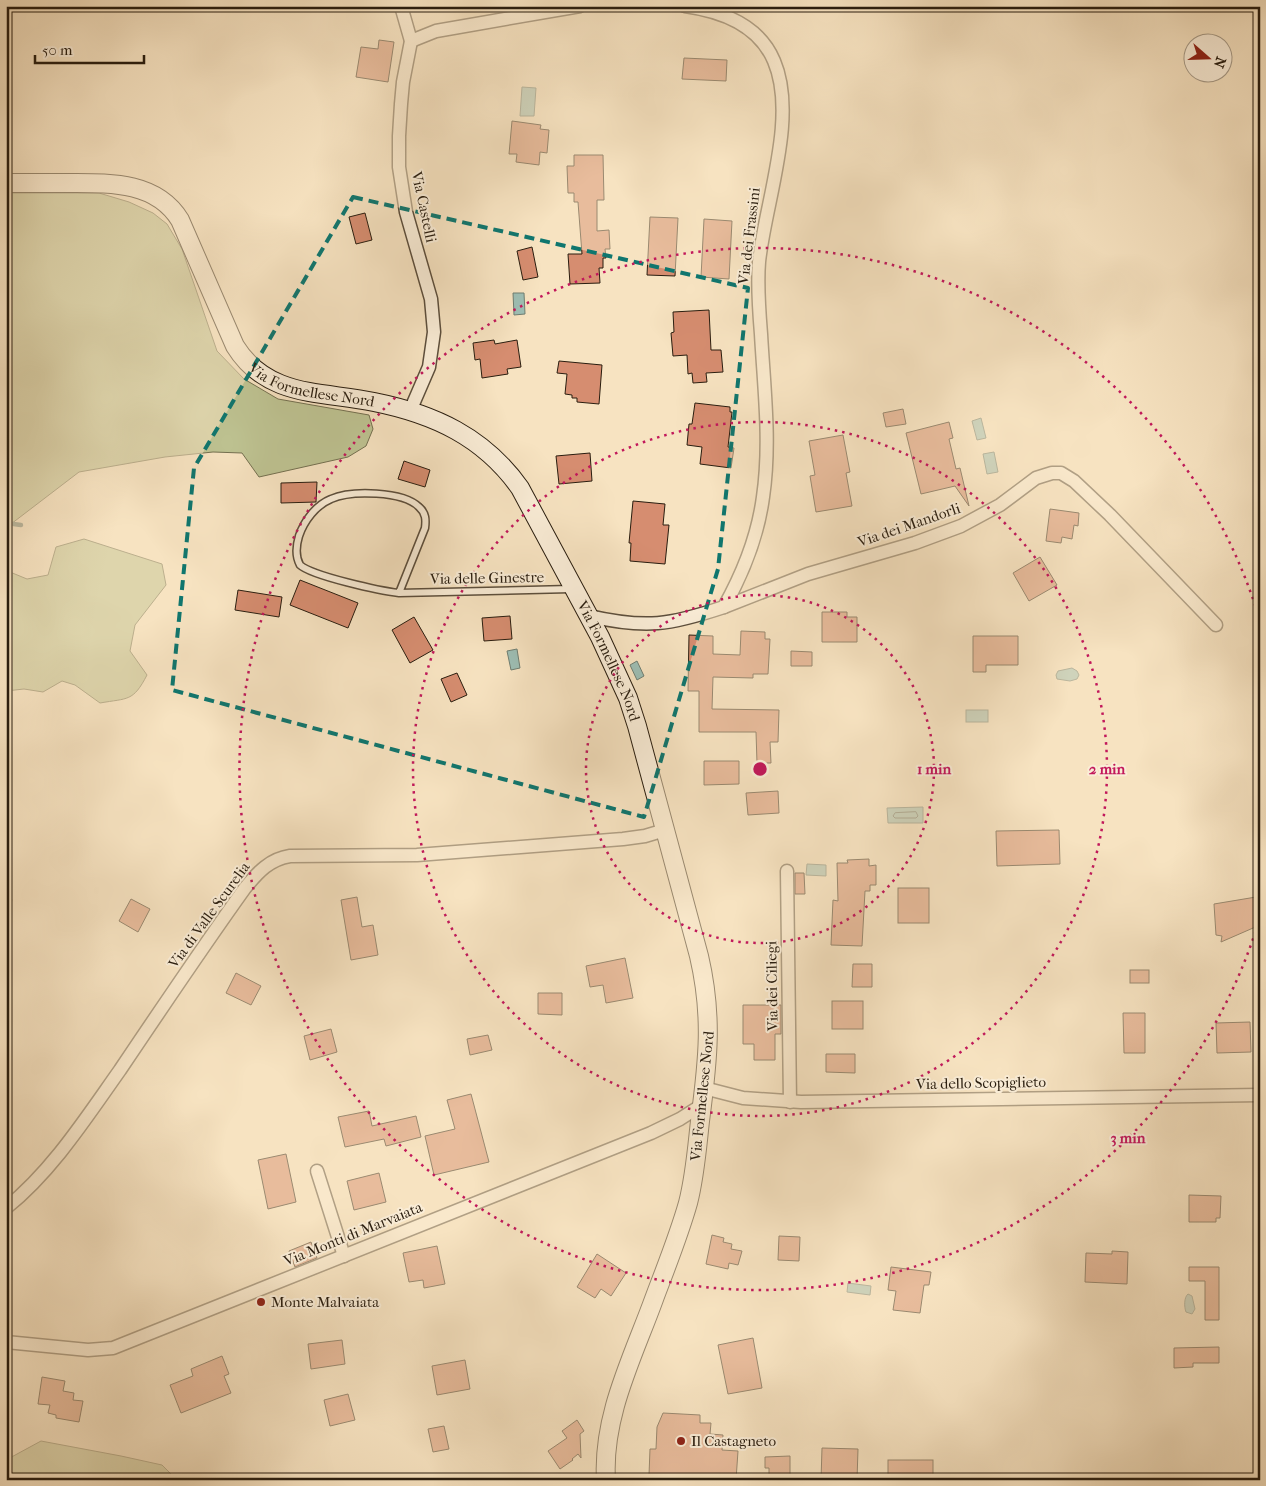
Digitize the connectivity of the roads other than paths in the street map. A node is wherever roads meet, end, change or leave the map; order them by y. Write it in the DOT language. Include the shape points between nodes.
graph roads {
  1 [pos="401,6"];
  2 [pos="580,6"];
  3 [pos="685,6"];
  4 [pos="411,40"];
  5 [pos="6,183"];
  6 [pos="410,412"];
  7 [pos="575,589"];
  8 [pos="400,593"];
  9 [pos="724,607"];
  10 [pos="589,616"];
  11 [pos="1216,625"];
  12 [pos="665,830"];
  13 [pos="787,871"];
  14 [pos="1260,1095"];
  15 [pos="703,1097"];
  16 [pos="790,1102"];
  17 [pos="317,1171"];
  18 [pos="6,1208"];
  19 [pos="344,1256"];
  20 [pos="6,1342"];
  21 [pos="606,1480"];
  1 -- 4 [label="street, Via Castelli"];
  2 -- 4 [label="street" via="436,31"];
  3 -- 9 [label="street, Via dei Frassini" via="729,17 758,36 774,60 782,95 781,140 764,229 758,282 767,431 765,486 755,533"];
  4 -- 6 [label="street, Via Castelli" via="401,99 399,167 406,212 431,300 434,332 429,367"];
  5 -- 6 [label="street, Via Formellese Nord" via="114,184 153,195 171,209 184,227 232,341 251,366 290,388 372,401"];
  6 -- 7 [label="street, Via Formellese Nord" via="458,430 500,463 526,499"];
  7 -- 8 [label="lane, Via delle Ginestre"];
  7 -- 10 [label="street, Via Formellese Nord"];
  8 -- 8 [label="lane, Via delle Ginestre" via="309,571 300,565 298,540 305,523 316,510 330,499 359,493 405,499 421,508 426,520 425,528"];
  9 -- 10 [label="street, Via dei Mandorli" via="656,624 626,624"];
  9 -- 11 [label="street, Via dei Mandorli" via="817,572 960,526 1000,505 1036,478 1061,473 1110,515"];
  10 -- 12 [label="street, Via Formellese Nord" via="631,706"];
  12 -- 15 [label="street, Via Formellese Nord" via="706,988 709,1037"];
  12 -- 18 [label="street, Via di Valle Scurelia" via="623,839 417,854 290,856 272,862 258,872 246,888 64,1146 33,1183"];
  13 -- 16 [label="street, Via dei Ciliegi"];
  14 -- 16 [label="street, Via dello Scopiglieto"];
  15 -- 16 [label="street, Via dello Scopiglieto"];
  15 -- 19 [label="street, Via Monti di Marvaiata" via="680,1119 651,1133"];
  15 -- 21 [label="street, Via Formellese Nord" via="693,1176 681,1225 612,1416 606,1453"];
  17 -- 19 [label="street"];
  19 -- 20 [label="street, Via Monti di Marvaiata" via="107,1349"];
}
